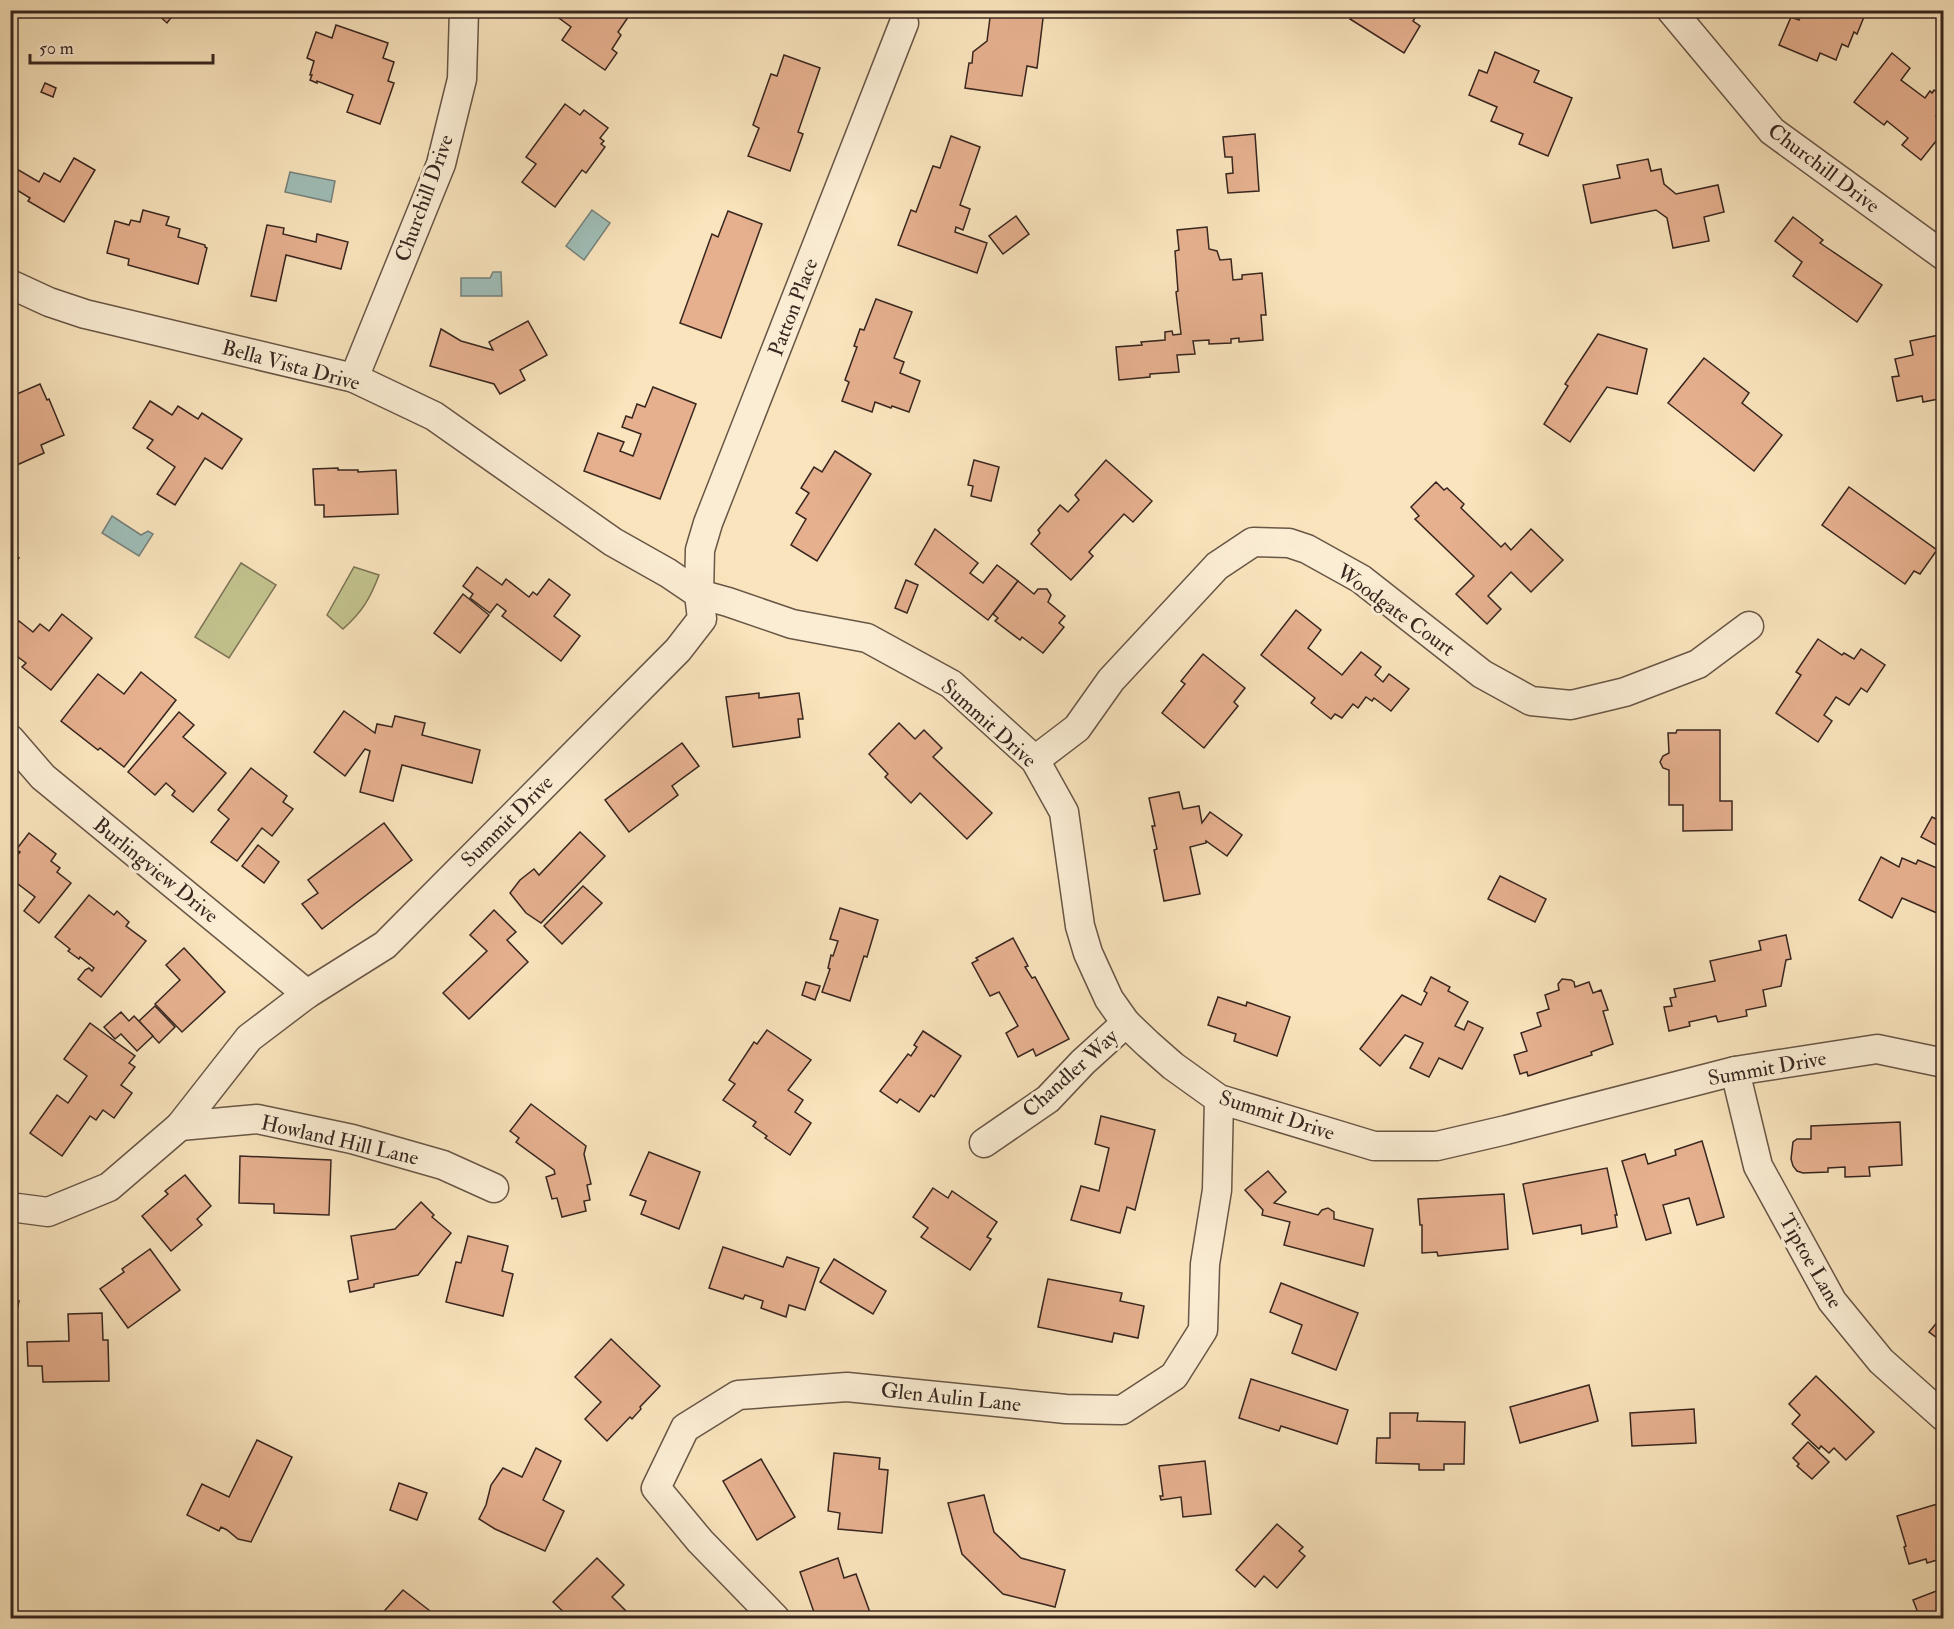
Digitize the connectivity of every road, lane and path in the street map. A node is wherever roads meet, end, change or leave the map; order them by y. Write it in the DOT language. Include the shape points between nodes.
graph roads {
  1 [pos="464,10"];
  2 [pos="1671,10"];
  3 [pos="904,23"];
  4 [pos="1944,256"];
  5 [pos="10,284"];
  6 [pos="354,378"];
  7 [pos="699,594"];
  8 [pos="1749,626"];
  9 [pos="10,739"];
  10 [pos="1035,760"];
  11 [pos="307,994"];
  12 [pos="1126,1023"];
  13 [pos="1944,1063"];
  14 [pos="1735,1071"];
  15 [pos="1219,1099"];
  16 [pos="180,1126"];
  17 [pos="984,1143"];
  18 [pos="494,1188"];
  19 [pos="10,1207"];
  20 [pos="1944,1417"];
  21 [pos="776,1618"];
  1 -- 6 [label="street, Churchill Drive" via="462,79 441,164"];
  2 -- 4 [label="street, Churchill Drive" via="1772,131"];
  3 -- 7 [label="street, Patton Place" via="708,523 699,550"];
  5 -- 6 [label="street, Bella Vista Drive" via="85,314"];
  6 -- 7 [label="street, Bella Vista Drive" via="434,416 613,542"];
  7 -- 10 [label="street, Summit Drive" via="792,624 867,638 951,684"];
  7 -- 11 [label="street, Summit Drive" via="702,619 678,650 385,945"];
  8 -- 10 [label="street, Woodgate Court" via="1698,664 1625,692 1571,705 1531,701 1482,674 1361,579 1290,543 1253,542 1217,566 1111,680 1077,728"];
  9 -- 11 [label="street, Burlingview Drive" via="43,777"];
  10 -- 12 [label="street, Summit Drive" via="1064,812 1080,926 1088,953 1109,999"];
  11 -- 16 [label="street, Summit Drive" via="249,1038"];
  12 -- 15 [label="street, Summit Drive" via="1173,1066"];
  12 -- 17 [label="street, Chandler Way" via="1048,1098"];
  13 -- 14 [label="street, Summit Drive" via="1877,1049"];
  14 -- 15 [label="street, Summit Drive" via="1437,1146 1374,1146"];
  14 -- 20 [label="street, Tiptoe Lane" via="1758,1166 1832,1301 1881,1361"];
  15 -- 21 [label="street, Glen Aulin Lane" via="1217,1190 1205,1264 1203,1330 1174,1376 1122,1410 1066,1409 847,1387 738,1395 685,1428 656,1488 700,1541"];
  16 -- 18 [label="street, Howland Hill Lane" via="257,1119 443,1165"];
  16 -- 19 [label="street, Summit Drive" via="109,1186 48,1212"];
}
